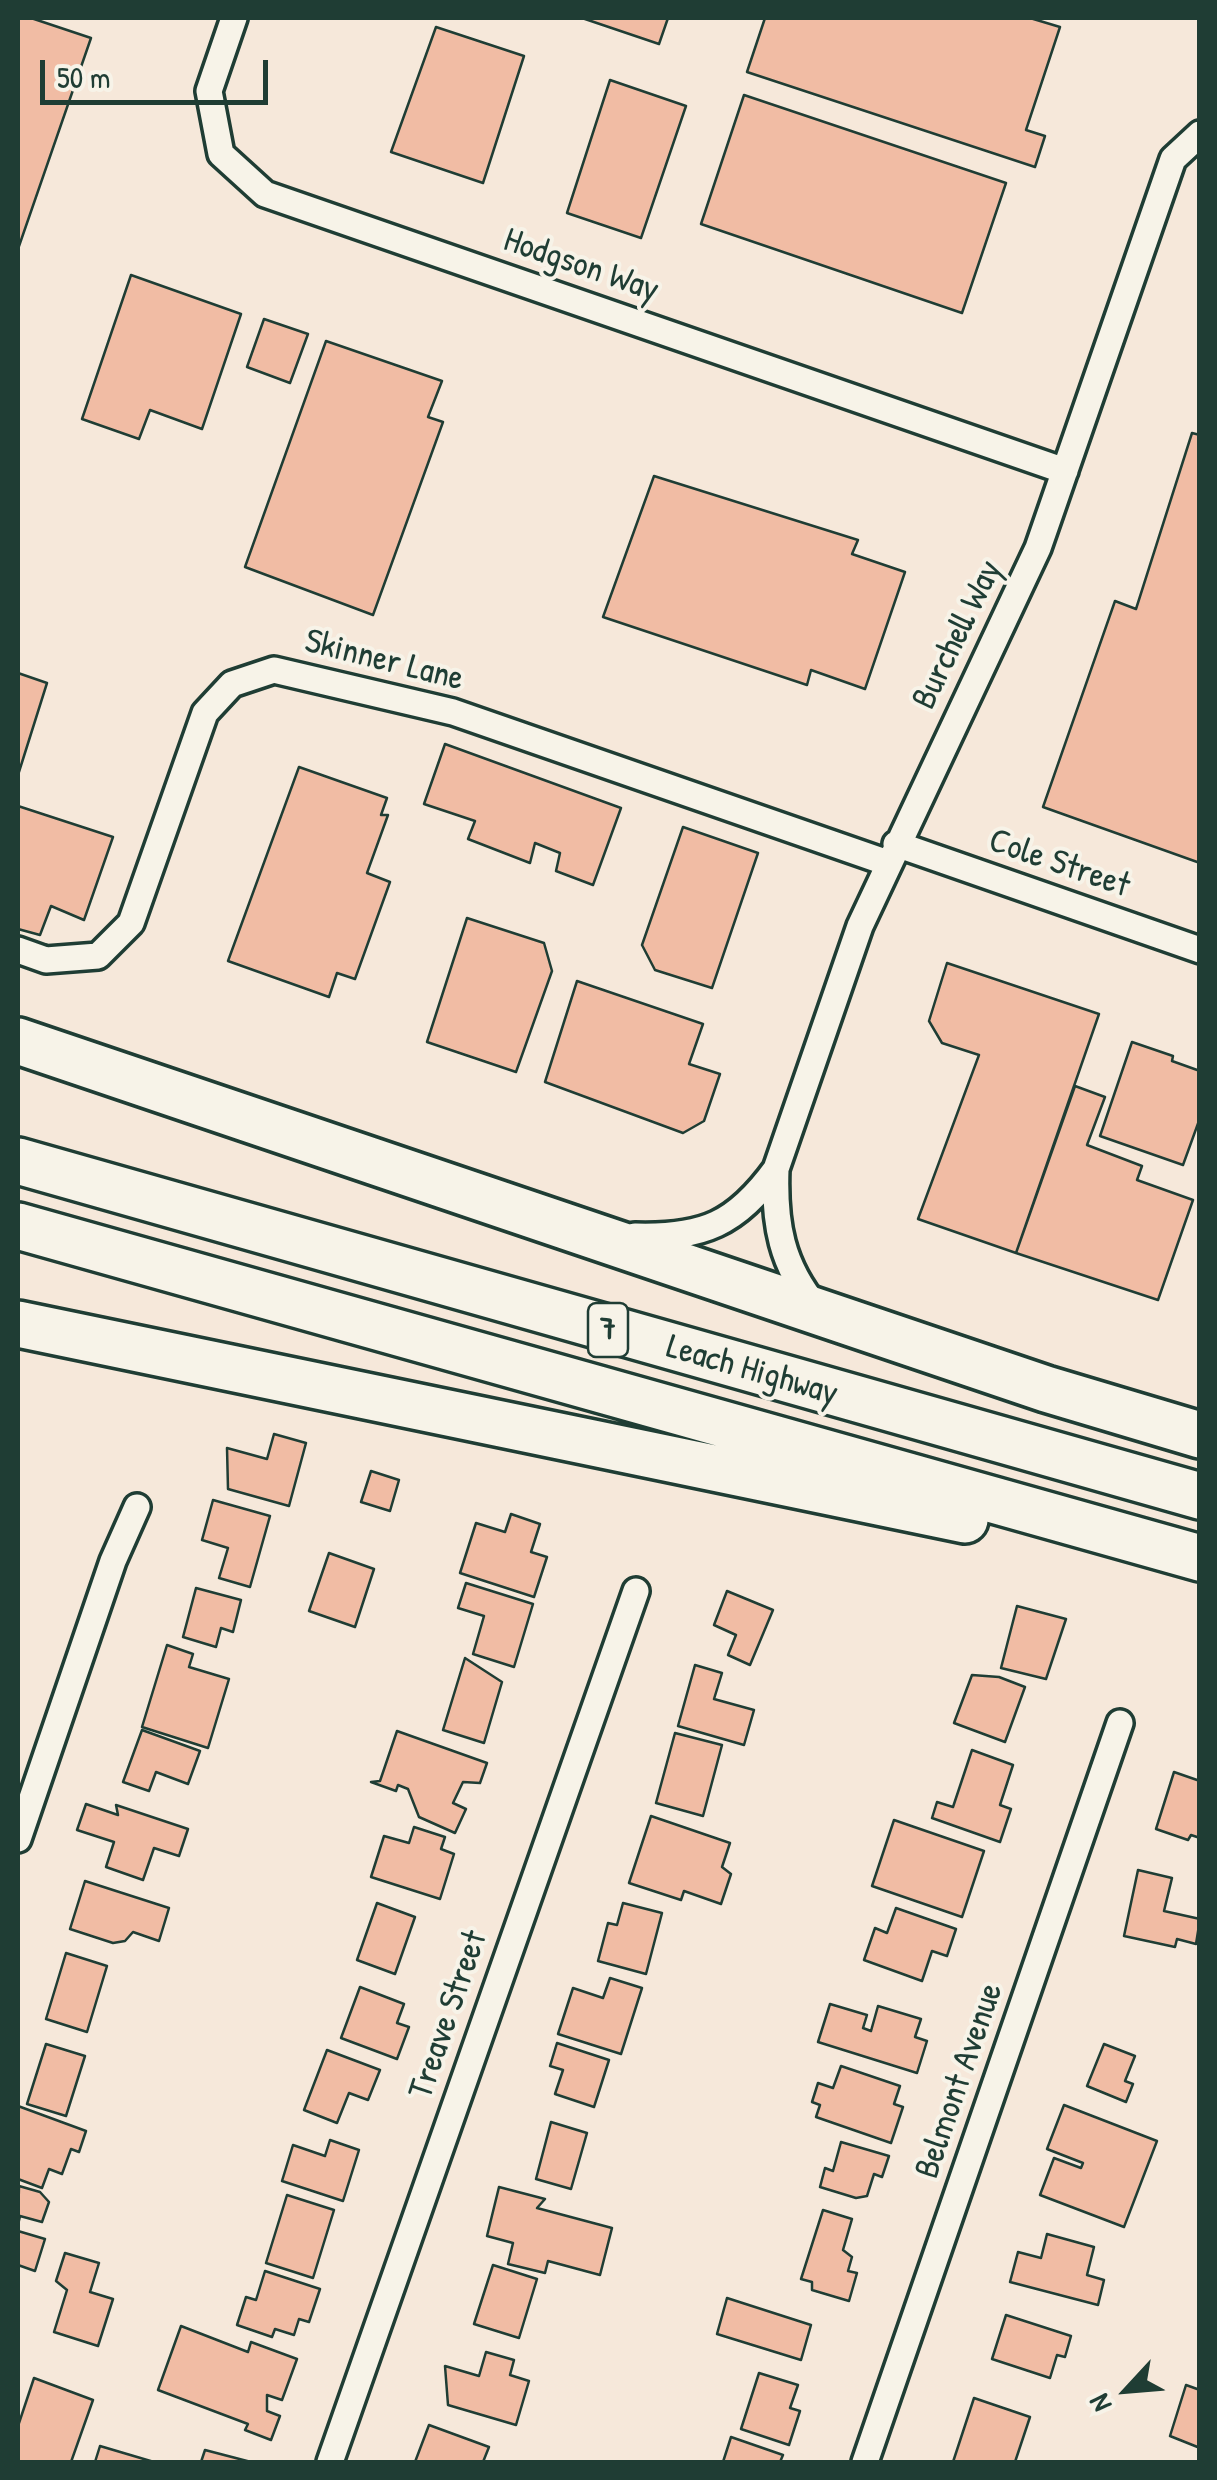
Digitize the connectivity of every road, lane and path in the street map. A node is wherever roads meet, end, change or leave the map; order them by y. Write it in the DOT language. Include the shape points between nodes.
graph roads {
  1 [pos="234,18"];
  2 [pos="1200,134"];
  3 [pos="1065,470"];
  4 [pos="892,854"];
  5 [pos="18,950"];
  6 [pos="1200,950"];
  7 [pos="18,1041"];
  8 [pos="18,1161"];
  9 [pos="776,1169"];
  10 [pos="18,1226"];
  11 [pos="595,1236"];
  12 [pos="820,1311"];
  13 [pos="18,1324"];
  14 [pos="1200,1435"];
  15 [pos="1200,1496"];
  16 [pos="137,1506"];
  17 [pos="1200,1558"];
  18 [pos="1200,1568"];
  19 [pos="636,1592"];
  20 [pos="1120,1723"];
  21 [pos="18,1839"];
  22 [pos="330,2462"];
  23 [pos="865,2462"];
  1 -- 3 [label="street, Hodgson Way" via="209,91 222,154 265,194"];
  2 -- 3 [label="street, Burchell Way" via="1172,159"];
  3 -- 4 [label="street, Burchell Way" via="1038,548"];
  4 -- 5 [label="street, Skinner Lane" via="453,712 274,670 232,684 204,713 131,923 98,956 46,960"];
  4 -- 6 [label="street, Cole Street"];
  4 -- 9 [label="street, Burchell Way" via="860,926"];
  7 -- 11 [label="highway"];
  8 -- 15 [label="highway, Leach Highway / 7"];
  9 -- 11 [label="street, Burchell Way" via="751,1203 718,1224 674,1236"];
  9 -- 12 [label="street, Burchell Way" via="783,1254"];
  10 -- 17 [label="highway, Leach Highway / 7"];
  11 -- 12 [label="highway"];
  12 -- 14 [label="highway"];
  13 -- 18 [label="highway"];
  16 -- 21 [label="street"];
  19 -- 22 [label="street, Treave Street"];
  20 -- 23 [label="street, Belmont Avenue"];
}
